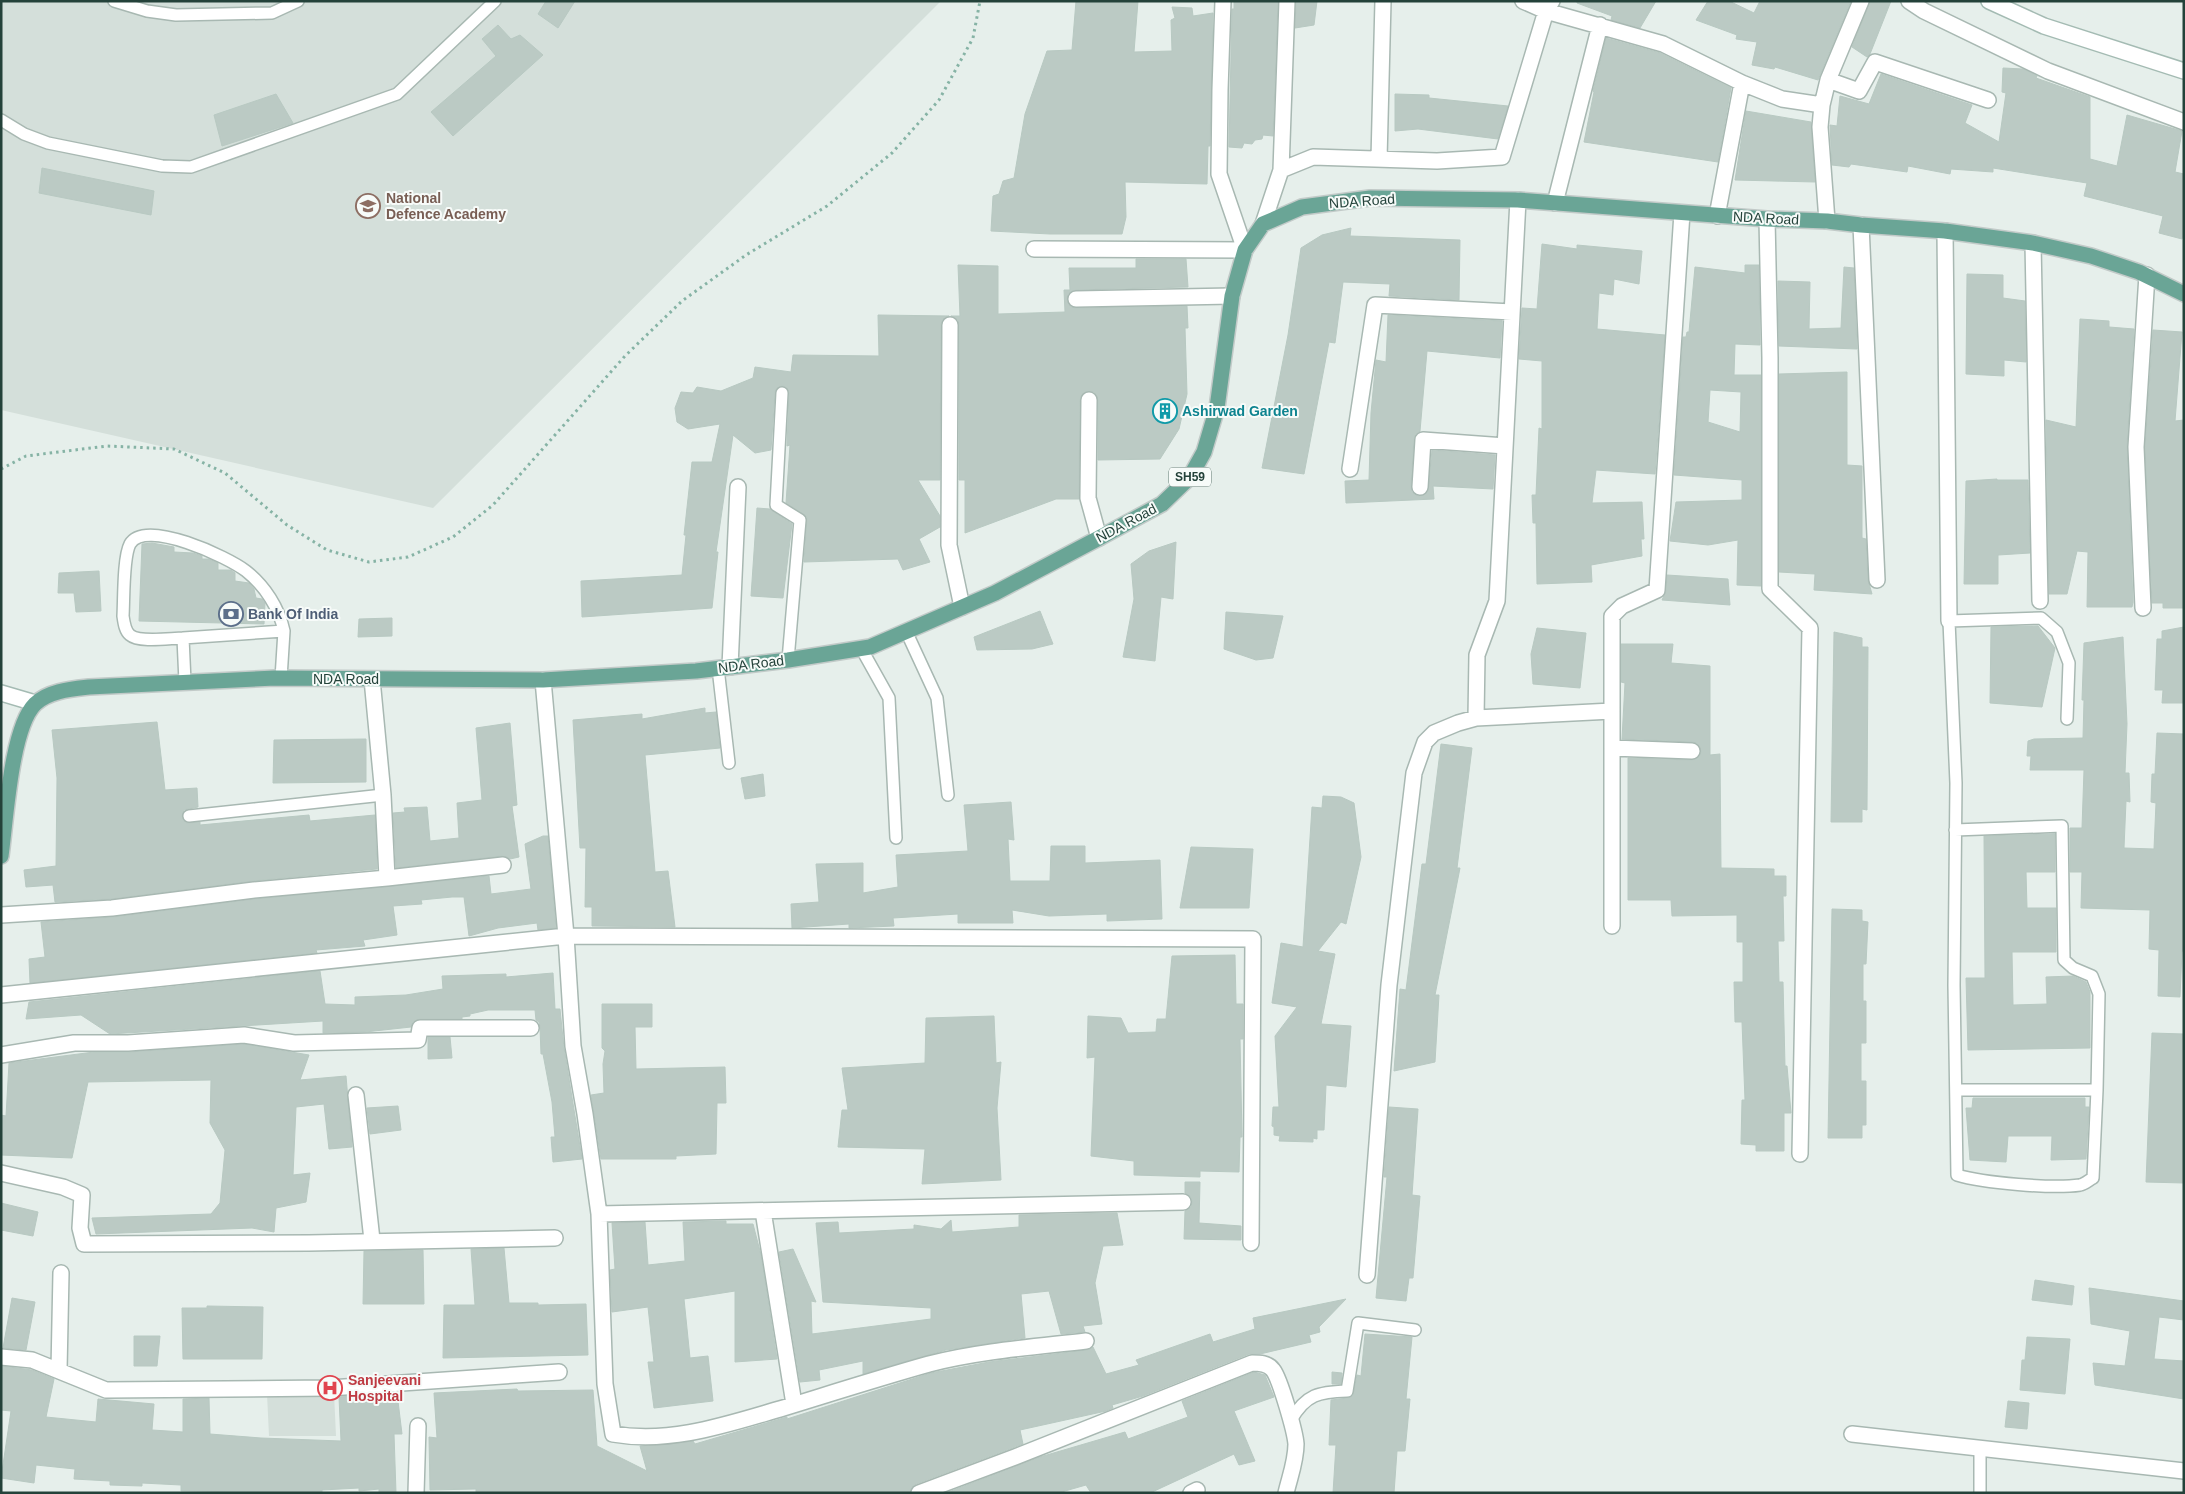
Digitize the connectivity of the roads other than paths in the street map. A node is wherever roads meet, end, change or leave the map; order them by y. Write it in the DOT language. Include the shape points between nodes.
graph roads {
  1 [pos="114,1"];
  2 [pos="298,1"];
  3 [pos="495,1"];
  4 [pos="1287,1"];
  5 [pos="1383,1"];
  6 [pos="1523,1"];
  7 [pos="1861,1"];
  8 [pos="1909,1"];
  9 [pos="1989,1"];
  10 [pos="1220,2"];
  11 [pos="1549,6"];
  12 [pos="1600,25"];
  13 [pos="2184,71"];
  14 [pos="1828,80"];
  15 [pos="1742,83"];
  16 [pos="1988,100"];
  17 [pos="1822,105"];
  18 [pos="1,120"];
  19 [pos="2184,122"];
  20 [pos="1379,159"];
  21 [pos="1281,170"];
  22 [pos="1518,200"];
  23 [pos="1555,203"];
  24 [pos="1682,213"];
  25 [pos="1717,216"];
  26 [pos="1767,219"];
  27 [pos="1826,221"];
  28 [pos="1263,224"];
  29 [pos="1861,225"];
  30 [pos="1945,231"];
  31 [pos="2033,243"];
  32 [pos="1034,249"];
  33 [pos="1245,250"];
  34 [pos="2147,275"];
  35 [pos="2184,294"];
  36 [pos="1232,296"];
  37 [pos="1076,299"];
  38 [pos="1512,312"];
  39 [pos="950,326"];
  40 [pos="782,393"];
  41 [pos="1089,400"];
  42 [pos="1505,446"];
  43 [pos="1350,469"];
  44 [pos="738,487"];
  45 [pos="1420,487"];
  46 [pos="1099,538"];
  47 [pos="1877,580"];
  48 [pos="2040,601"];
  49 [pos="962,607"];
  50 [pos="2143,608"];
  51 [pos="1949,621"];
  52 [pos="284,631"];
  53 [pos="906,631"];
  54 [pos="183,638"];
  55 [pos="862,648"];
  56 [pos="788,660"];
  57 [pos="724,667"];
  58 [pos="281,678"];
  59 [pos="372,679"];
  60 [pos="543,680"];
  61 [pos="185,682"];
  62 [pos="1,693"];
  63 [pos="35,703"];
  64 [pos="1612,711"];
  65 [pos="1476,718"];
  66 [pos="2067,719"];
  67 [pos="1612,748"];
  68 [pos="1692,751"];
  69 [pos="729,763"];
  70 [pos="948,795"];
  71 [pos="383,796"];
  72 [pos="188,816"];
  73 [pos="1955,830"];
  74 [pos="896,838"];
  75 [pos="1,856"];
  76 [pos="503,865"];
  77 [pos="387,878"];
  78 [pos="1,915"];
  79 [pos="1612,926"];
  80 [pos="566,936"];
  81 [pos="1,995"];
  82 [pos="531,1028"];
  83 [pos="1,1055"];
  84 [pos="1956,1090"];
  85 [pos="2097,1090"];
  86 [pos="356,1095"];
  87 [pos="1800,1154"];
  88 [pos="1,1173"];
  89 [pos="1182,1202"];
  90 [pos="763,1211"];
  91 [pos="600,1214"];
  92 [pos="555,1238"];
  93 [pos="372,1240"];
  94 [pos="1251,1243"];
  95 [pos="61,1273"];
  96 [pos="1367,1275"];
  97 [pos="1415,1330"];
  98 [pos="1086,1341"];
  99 [pos="1,1357"];
  100 [pos="59,1370"];
  101 [pos="559,1372"];
  102 [pos="794,1404"];
  103 [pos="1291,1420"];
  104 [pos="418,1426"];
  105 [pos="1852,1434"];
  106 [pos="1980,1447"];
  107 [pos="2184,1471"];
  108 [pos="416,1493"];
  109 [pos="918,1493"];
  110 [pos="1286,1493"];
  111 [pos="1980,1493"];
  1 -- 2 [label="lane" via="176,16 272,13"];
  3 -- 18 [label="lane" via="397,94 191,167 162,166 48,143"];
  4 -- 21 [label="street"];
  5 -- 20 [label="street"];
  6 -- 11 [label="street"];
  7 -- 14 [label="street"];
  8 -- 19 [label="street" via="2048,71"];
  9 -- 13 [label="street" via="2044,26"];
  10 -- 33 [label="street" via="1219,174"];
  11 -- 12 [label="street"];
  11 -- 20 [label="street" via="1502,158"];
  12 -- 15 [label="street" via="1663,44"];
  12 -- 23 [label="street"];
  14 -- 16 [label="street" via="1859,92 1875,62"];
  14 -- 17 [label="street"];
  15 -- 17 [label="street" via="1782,99"];
  15 -- 25 [label="street"];
  17 -- 27 [label="street" via="1820,127"];
  20 -- 21 [label="street" via="1313,157"];
  21 -- 28 [label="street"];
  22 -- 23 [label="main road, NDA Road"];
  22 -- 28 [label="main road, NDA Road" via="1370,198 1302,207"];
  22 -- 38 [label="street"];
  23 -- 24 [label="main road, NDA Road"];
  24 -- 25 [label="main road, NDA Road"];
  24 -- 64 [label="street" via="1657,590 1622,606 1612,616"];
  25 -- 26 [label="main road, NDA Road"];
  26 -- 27 [label="main road, NDA Road"];
  26 -- 87 [label="street" via="1770,589 1810,628"];
  27 -- 29 [label="main road, NDA Road"];
  28 -- 33 [label="main road, NDA Road / SH59"];
  29 -- 30 [label="main road, NDA Road"];
  29 -- 47 [label="street"];
  30 -- 31 [label="main road, NDA Road"];
  30 -- 51 [label="street"];
  31 -- 34 [label="main road, NDA Road" via="2091,256"];
  31 -- 48 [label="street"];
  32 -- 33 [label="street"];
  33 -- 36 [label="main road, NDA Road / SH59"];
  34 -- 35 [label="main road, NDA Road"];
  34 -- 50 [label="street" via="2136,447"];
  36 -- 37 [label="street"];
  36 -- 46 [label="main road, NDA Road / SH59" via="1218,408 1204,452 1190,477 1162,504"];
  38 -- 42 [label="street"];
  38 -- 43 [label="street" via="1375,305"];
  39 -- 49 [label="street" via="949,545"];
  40 -- 56 [label="lane" via="776,505 800,520"];
  41 -- 46 [label="street" via="1088,498"];
  42 -- 45 [label="street" via="1423,440"];
  42 -- 65 [label="street" via="1497,601 1477,655"];
  44 -- 57 [label="street"];
  46 -- 49 [label="main road, NDA Road / SH59"];
  49 -- 53 [label="main road, NDA Road / SH59"];
  51 -- 66 [label="lane" via="2041,618 2057,632 2069,663"];
  51 -- 73 [label="lane"];
  52 -- 54 [label="lane"];
  52 -- 54 [label="lane" via="281,618 264,589 247,572 226,558 173,538 142,536 130,543 126,554 125,626 129,635 137,639"];
  52 -- 58 [label="lane"];
  53 -- 55 [label="main road, NDA Road / SH59"];
  53 -- 70 [label="lane" via="938,698"];
  54 -- 61 [label="lane"];
  55 -- 56 [label="main road, NDA Road / SH59"];
  55 -- 74 [label="lane" via="889,698"];
  56 -- 57 [label="main road, NDA Road / SH59"];
  57 -- 60 [label="main road, NDA Road / SH59"];
  57 -- 69 [label="lane"];
  58 -- 59 [label="main road, NDA Road / SH59"];
  58 -- 61 [label="main road, NDA Road / SH59"];
  59 -- 60 [label="main road, NDA Road / SH59"];
  59 -- 71 [label="street"];
  60 -- 80 [label="street"];
  61 -- 63 [label="main road, NDA Road / SH59" via="60,690"];
  62 -- 63 [label="street"];
  63 -- 75 [label="main road" via="23,721 17,741"];
  64 -- 65 [label="street"];
  64 -- 67 [label="street"];
  65 -- 96 [label="street" via="1434,733 1420,752 1414,773 1389,985"];
  67 -- 68 [label="street"];
  67 -- 79 [label="street"];
  71 -- 72 [label="lane"];
  71 -- 77 [label="street"];
  73 -- 84 [label="lane"];
  73 -- 85 [label="lane" via="2062,826 2064,960 2092,976 2099,994"];
  76 -- 77 [label="street"];
  77 -- 78 [label="street" via="112,908"];
  80 -- 81 [label="street"];
  80 -- 91 [label="street" via="573,1046"];
  80 -- 94 [label="street" via="1254,939"];
  82 -- 83 [label="street" via="420,1028 418,1040 294,1043 244,1035 128,1043 74,1043"];
  84 -- 85 [label="lane"];
  84 -- 85 [label="lane" via="1957,1175 1974,1180 2052,1186 2082,1185 2094,1178"];
  86 -- 93 [label="street"];
  88 -- 93 [label="street" via="63,1187 82,1195 80,1228 84,1244"];
  89 -- 90 [label="street"];
  90 -- 91 [label="street"];
  90 -- 102 [label="street"];
  91 -- 102 [label="street" via="605,1384 613,1434 657,1438 684,1434"];
  92 -- 93 [label="street"];
  95 -- 100 [label="street"];
  97 -- 103 [label="lane" via="1358,1323 1347,1391 1321,1392 1305,1400"];
  98 -- 102 [label="street" via="1000,1351 930,1364"];
  99 -- 100 [label="street" via="32,1360"];
  100 -- 101 [label="street" via="106,1390 330,1388"];
  103 -- 109 [label="street" via="1273,1369 1265,1364 1252,1363"];
  103 -- 110 [label="street" via="1296,1442 1295,1462"];
  104 -- 108 [label="street"];
  105 -- 106 [label="street"];
  106 -- 107 [label="street"];
  106 -- 111 [label="lane"];
}
